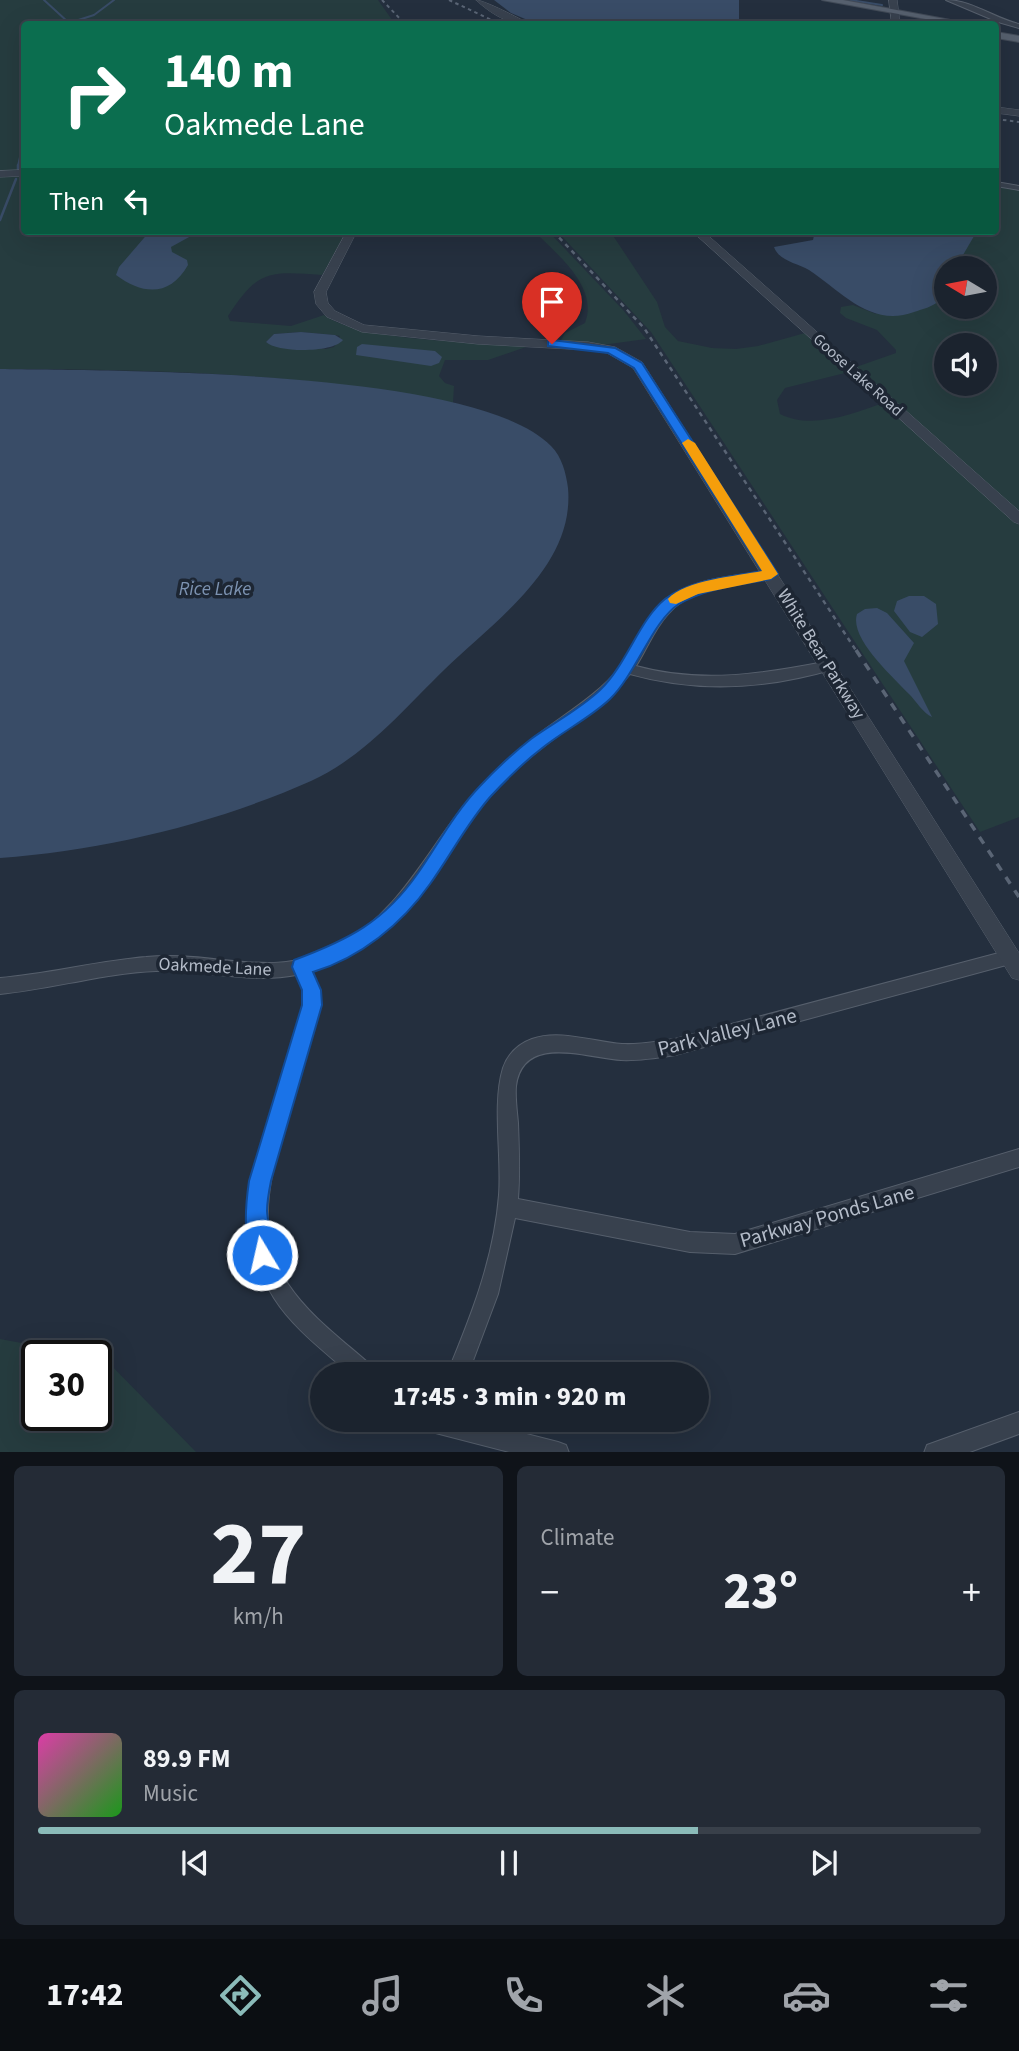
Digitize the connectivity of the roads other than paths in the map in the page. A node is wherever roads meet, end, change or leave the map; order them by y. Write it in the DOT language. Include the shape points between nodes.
graph roads {
  1 [pos="480,0"];
  2 [pos="893,0"];
  3 [pos="948,0"];
  4 [pos="824,1"];
  5 [pos="895,18"];
  6 [pos="518,21"];
  7 [pos="916,21"];
  8 [pos="931,21"];
  9 [pos="998,21"];
  10 [pos="999,21"];
  11 [pos="1019,26"];
  12 [pos="999,30"];
  13 [pos="1019,33"];
  14 [pos="999,36"];
  15 [pos="1019,39"];
  16 [pos="999,110"];
  17 [pos="1019,113"];
  18 [pos="21,173"];
  19 [pos="0,174"];
  20 [pos="999,185"];
  21 [pos="1019,188"];
  22 [pos="350,235"];
  23 [pos="701,235"];
  24 [pos="1019,519"];
  25 [pos="771,574"];
  26 [pos="829,666"];
  27 [pos="628,668"];
  28 [pos="1015,964"];
  29 [pos="301,967"];
  30 [pos="0,985"];
  31 [pos="1019,1158"];
  32 [pos="508,1208"];
  33 [pos="353,1362"];
  34 [pos="463,1362"];
  35 [pos="1019,1423"];
  36 [pos="477,1432"];
  37 [pos="558,1452"];
  38 [pos="935,1452"];
  1 -- 6 [label="street"];
  2 -- 5 [label="street"];
  3 -- 9 [label="street"];
  4 -- 5 [label="main road"];
  5 -- 7 [label="main road"];
  5 -- 8 [label="main road"];
  10 -- 11 [label="street"];
  12 -- 13 [label="main road"];
  14 -- 15 [label="main road"];
  16 -- 17 [label="street"];
  18 -- 19 [label="street"];
  20 -- 21 [label="street"];
  22 -- 25 [label="street, White Bear Parkway" via="320,291 329,313 346,323 486,341 586,346 630,359 644,372"];
  23 -- 24 [label="street, Goose Lake Road"];
  25 -- 26 [label="street, White Bear Parkway"];
  25 -- 27 [label="street, Oakmede Lane" via="680,596 662,611"];
  26 -- 27 [label="street" via="729,684 684,682"];
  26 -- 28 [label="street, White Bear Parkway"];
  27 -- 29 [label="street, Oakmede Lane" via="604,695 534,746 485,792 400,908 359,943"];
  28 -- 32 [label="street, Park Valley Lane" via="675,1047 621,1052 555,1043 534,1045 515,1060 508,1074"];
  29 -- 30 [label="street, Oakmede Lane" via="265,972 148,964"];
  29 -- 33 [label="street" via="312,1005 260,1181 257,1233 272,1279 286,1301"];
  31 -- 32 [label="street, Parkway Ponds Lane" via="735,1244 690,1242"];
  32 -- 34 [label="street, Park Valley Lane" via="492,1287"];
  35 -- 38 [label="street"];
  36 -- 37 [label="street"];
}
